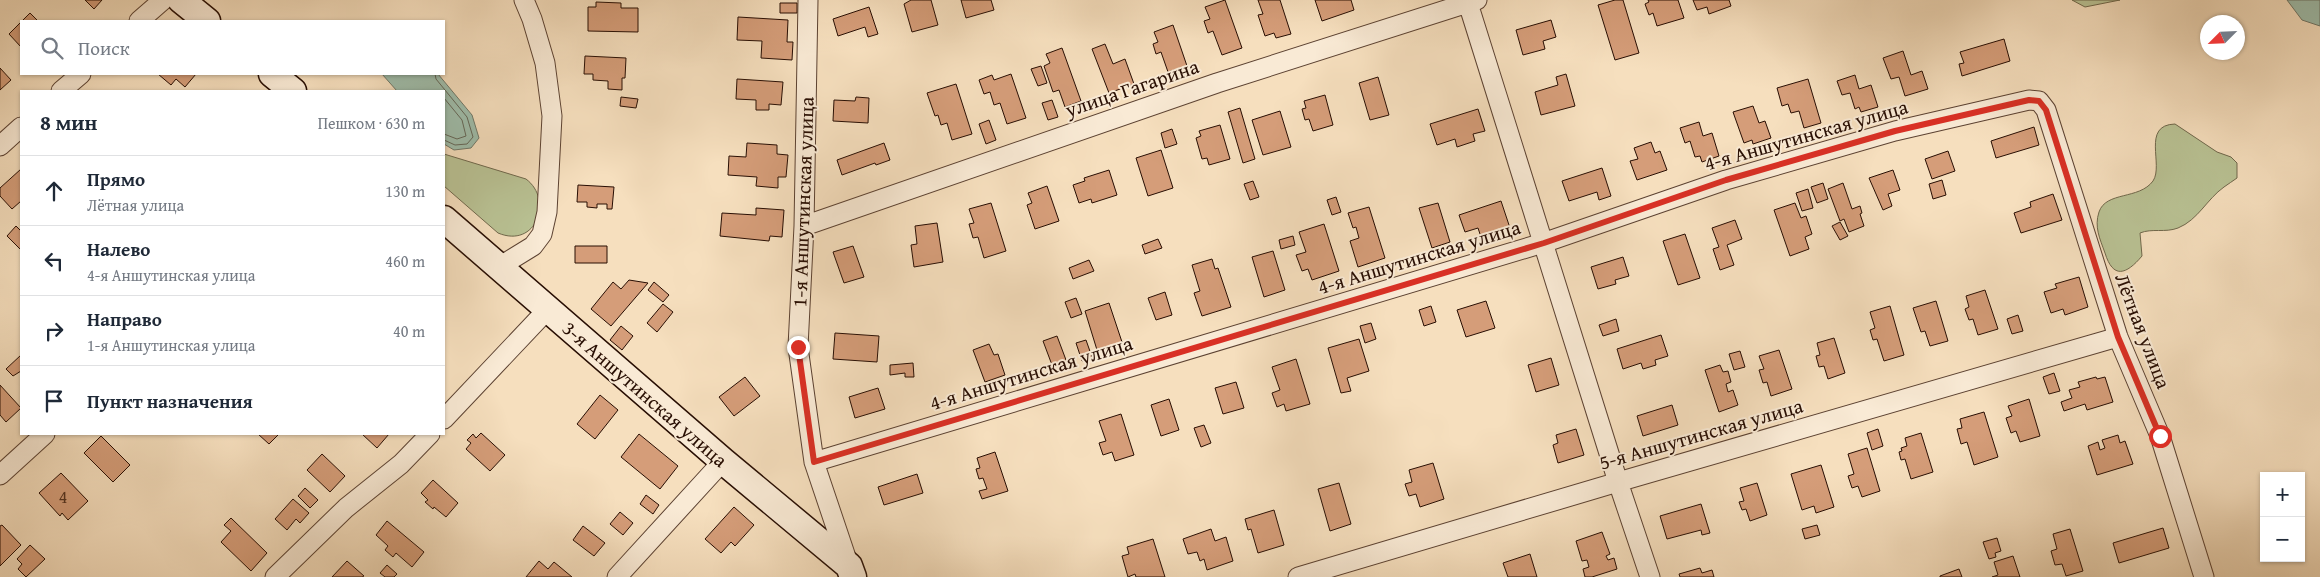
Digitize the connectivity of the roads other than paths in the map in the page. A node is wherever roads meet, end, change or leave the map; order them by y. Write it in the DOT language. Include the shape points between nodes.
graph roads {
  1 [pos="524,0"];
  2 [pos="808,0"];
  3 [pos="182,1"];
  4 [pos="1471,1"];
  5 [pos="141,20"];
  6 [pos="206,20"];
  7 [pos="80,75"];
  8 [pos="273,75"];
  9 [pos="62,90"];
  10 [pos="292,90"];
  11 [pos="2039,101"];
  12 [pos="20,128"];
  13 [pos="0,146"];
  14 [pos="445,220"];
  15 [pos="804,226"];
  16 [pos="1544,243"];
  17 [pos="499,267"];
  18 [pos="548,309"];
  19 [pos="2118,337"];
  20 [pos="445,418"];
  21 [pos="44,435"];
  22 [pos="429,435"];
  23 [pos="723,461"];
  24 [pos="814,462"];
  25 [pos="0,474"];
  26 [pos="1618,482"];
  27 [pos="851,572"];
  28 [pos="275,577"];
  29 [pos="617,577"];
  30 [pos="1298,577"];
  31 [pos="1650,577"];
  32 [pos="2204,577"];
  1 -- 17 [label="street" via="545,64 552,116 547,212 542,234 533,246"];
  2 -- 15 [label="street, 1-я Аншутинская улица"];
  3 -- 5 [label="street"];
  3 -- 6 [label="street"];
  4 -- 15 [label="street, улица Гагарина" via="1217,83"];
  4 -- 16 [label="street"];
  7 -- 9 [label="street"];
  8 -- 10 [label="street"];
  11 -- 16 [label="street, 4-я Аншутинская улица" via="2029,100 1895,131 1726,180"];
  11 -- 19 [label="street, Лётная улица" via="2046,110"];
  12 -- 13 [label="street"];
  14 -- 17 [label="street, 3-я Аншутинская улица"];
  15 -- 24 [label="street, 1-я Аншутинская улица" via="798,347"];
  16 -- 24 [label="street, 4-я Аншутинская улица"];
  16 -- 26 [label="street"];
  17 -- 18 [label="street, 3-я Аншутинская улица"];
  18 -- 20 [label="street"];
  18 -- 23 [label="street, 3-я Аншутинская улица"];
  19 -- 26 [label="street, 5-я Аншутинская улица"];
  19 -- 32 [label="street, Лётная улица" via="2160,436"];
  21 -- 25 [label="street"];
  22 -- 28 [label="street" via="401,464 346,508"];
  23 -- 27 [label="street, 3-я Аншутинская улица"];
  23 -- 29 [label="street"];
  24 -- 27 [label="street, 1-я Аншутинская улица"];
  26 -- 30 [label="street, 5-я Аншутинская улица"];
  26 -- 31 [label="street"];
}
